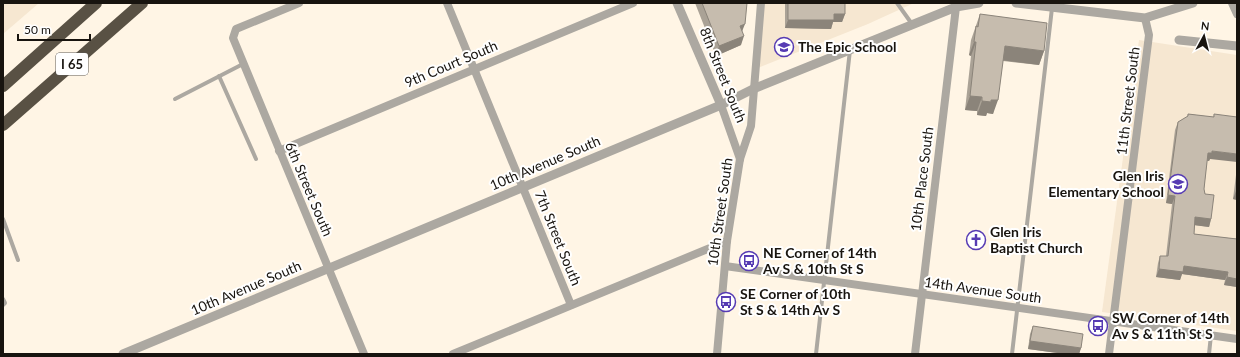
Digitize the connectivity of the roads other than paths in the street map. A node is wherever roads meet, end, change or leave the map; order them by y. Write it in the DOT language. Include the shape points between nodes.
graph roads {
  1 [pos="96,3"];
  2 [pos="142,3"];
  3 [pos="299,3"];
  4 [pos="447,3"];
  5 [pos="633,3"];
  6 [pos="677,3"];
  7 [pos="761,3"];
  8 [pos="897,3"];
  9 [pos="979,3"];
  10 [pos="1016,3"];
  11 [pos="1193,3"];
  12 [pos="1232,3"];
  13 [pos="956,7"];
  14 [pos="1052,8"];
  15 [pos="1237,14"];
  16 [pos="1145,18"];
  17 [pos="912,24"];
  18 [pos="1180,40"];
  19 [pos="1237,46"];
  20 [pos="850,50"];
  21 [pos="243,64"];
  22 [pos="474,68"];
  23 [pos="219,76"];
  24 [pos="3,86"];
  25 [pos="753,89"];
  26 [pos="175,99"];
  27 [pos="722,105"];
  28 [pos="3,125"];
  29 [pos="279,151"];
  30 [pos="256,158"];
  31 [pos="740,159"];
  32 [pos="523,187"];
  33 [pos="3,219"];
  34 [pos="727,241"];
  35 [pos="18,260"];
  36 [pos="725,266"];
  37 [pos="329,268"];
  38 [pos="825,280"];
  39 [pos="922,294"];
  40 [pos="3,299"];
  41 [pos="3,304"];
  42 [pos="571,305"];
  43 [pos="1018,308"];
  44 [pos="1114,322"];
  45 [pos="1211,335"];
  46 [pos="1237,339"];
  47 [pos="142,351"];
  48 [pos="124,354"];
  49 [pos="364,354"];
  50 [pos="453,354"];
  51 [pos="717,354"];
  52 [pos="816,354"];
  53 [pos="915,354"];
  54 [pos="1012,354"];
  55 [pos="1110,354"];
  56 [pos="1209,354"];
  1 -- 24 [label="highway, I 65"];
  2 -- 28 [label="highway, I 65"];
  3 -- 21 [label="street, 6th Street South" via="236,29 233,41"];
  4 -- 22 [label="street, 7th Street South"];
  5 -- 22 [label="street, 9th Court South"];
  6 -- 27 [label="street, 8th Street South"];
  7 -- 25 [label="street, 10th Street South"];
  8 -- 17 [label="lane"];
  9 -- 13 [label="street, 10th Avenue South"];
  10 -- 14 [label="street"];
  11 -- 16 [label="street"];
  12 -- 15 [label="street"];
  13 -- 17 [label="street, 10th Avenue South"];
  13 -- 39 [label="street, 10th Place South"];
  14 -- 16 [label="street"];
  14 -- 43 [label="lane"];
  16 -- 44 [label="street, 11th Street South" via="1149,35"];
  17 -- 20 [label="street, 10th Avenue South"];
  18 -- 19 [label="street"];
  20 -- 25 [label="street, 10th Avenue South"];
  20 -- 38 [label="lane"];
  21 -- 23 [label="lane"];
  21 -- 29 [label="street, 6th Street South"];
  22 -- 29 [label="street, 9th Court South"];
  22 -- 32 [label="street, 7th Street South"];
  23 -- 26 [label="lane"];
  23 -- 30 [label="lane"];
  25 -- 27 [label="street, 10th Avenue South"];
  25 -- 31 [label="street, 10th Street South" via="751,126"];
  27 -- 31 [label="street, 8th Street South"];
  27 -- 32 [label="street, 10th Avenue South"];
  29 -- 37 [label="street, 6th Street South"];
  31 -- 34 [label="street, 10th Street South"];
  32 -- 37 [label="street, 10th Avenue South"];
  32 -- 42 [label="street, 7th Street South"];
  33 -- 35 [label="lane"];
  34 -- 36 [label="street, 10th Street South"];
  34 -- 42 [label="street"];
  36 -- 38 [label="street, 14th Avenue South"];
  36 -- 51 [label="street, 10th Street South"];
  37 -- 47 [label="street, 10th Avenue South"];
  37 -- 49 [label="street, 6th Street South"];
  38 -- 39 [label="street, 14th Avenue South"];
  38 -- 52 [label="lane"];
  39 -- 43 [label="street, 14th Avenue South"];
  39 -- 53 [label="street, 10th Place South"];
  40 -- 41 [label="lane"];
  42 -- 50 [label="street"];
  43 -- 44 [label="street, 14th Avenue South"];
  43 -- 54 [label="lane"];
  44 -- 45 [label="street, 14th Avenue South"];
  44 -- 55 [label="street, 11th Street South"];
  45 -- 46 [label="street, 14th Avenue South"];
  45 -- 56 [label="lane"];
  47 -- 48 [label="street, 10th Avenue South"];
}
